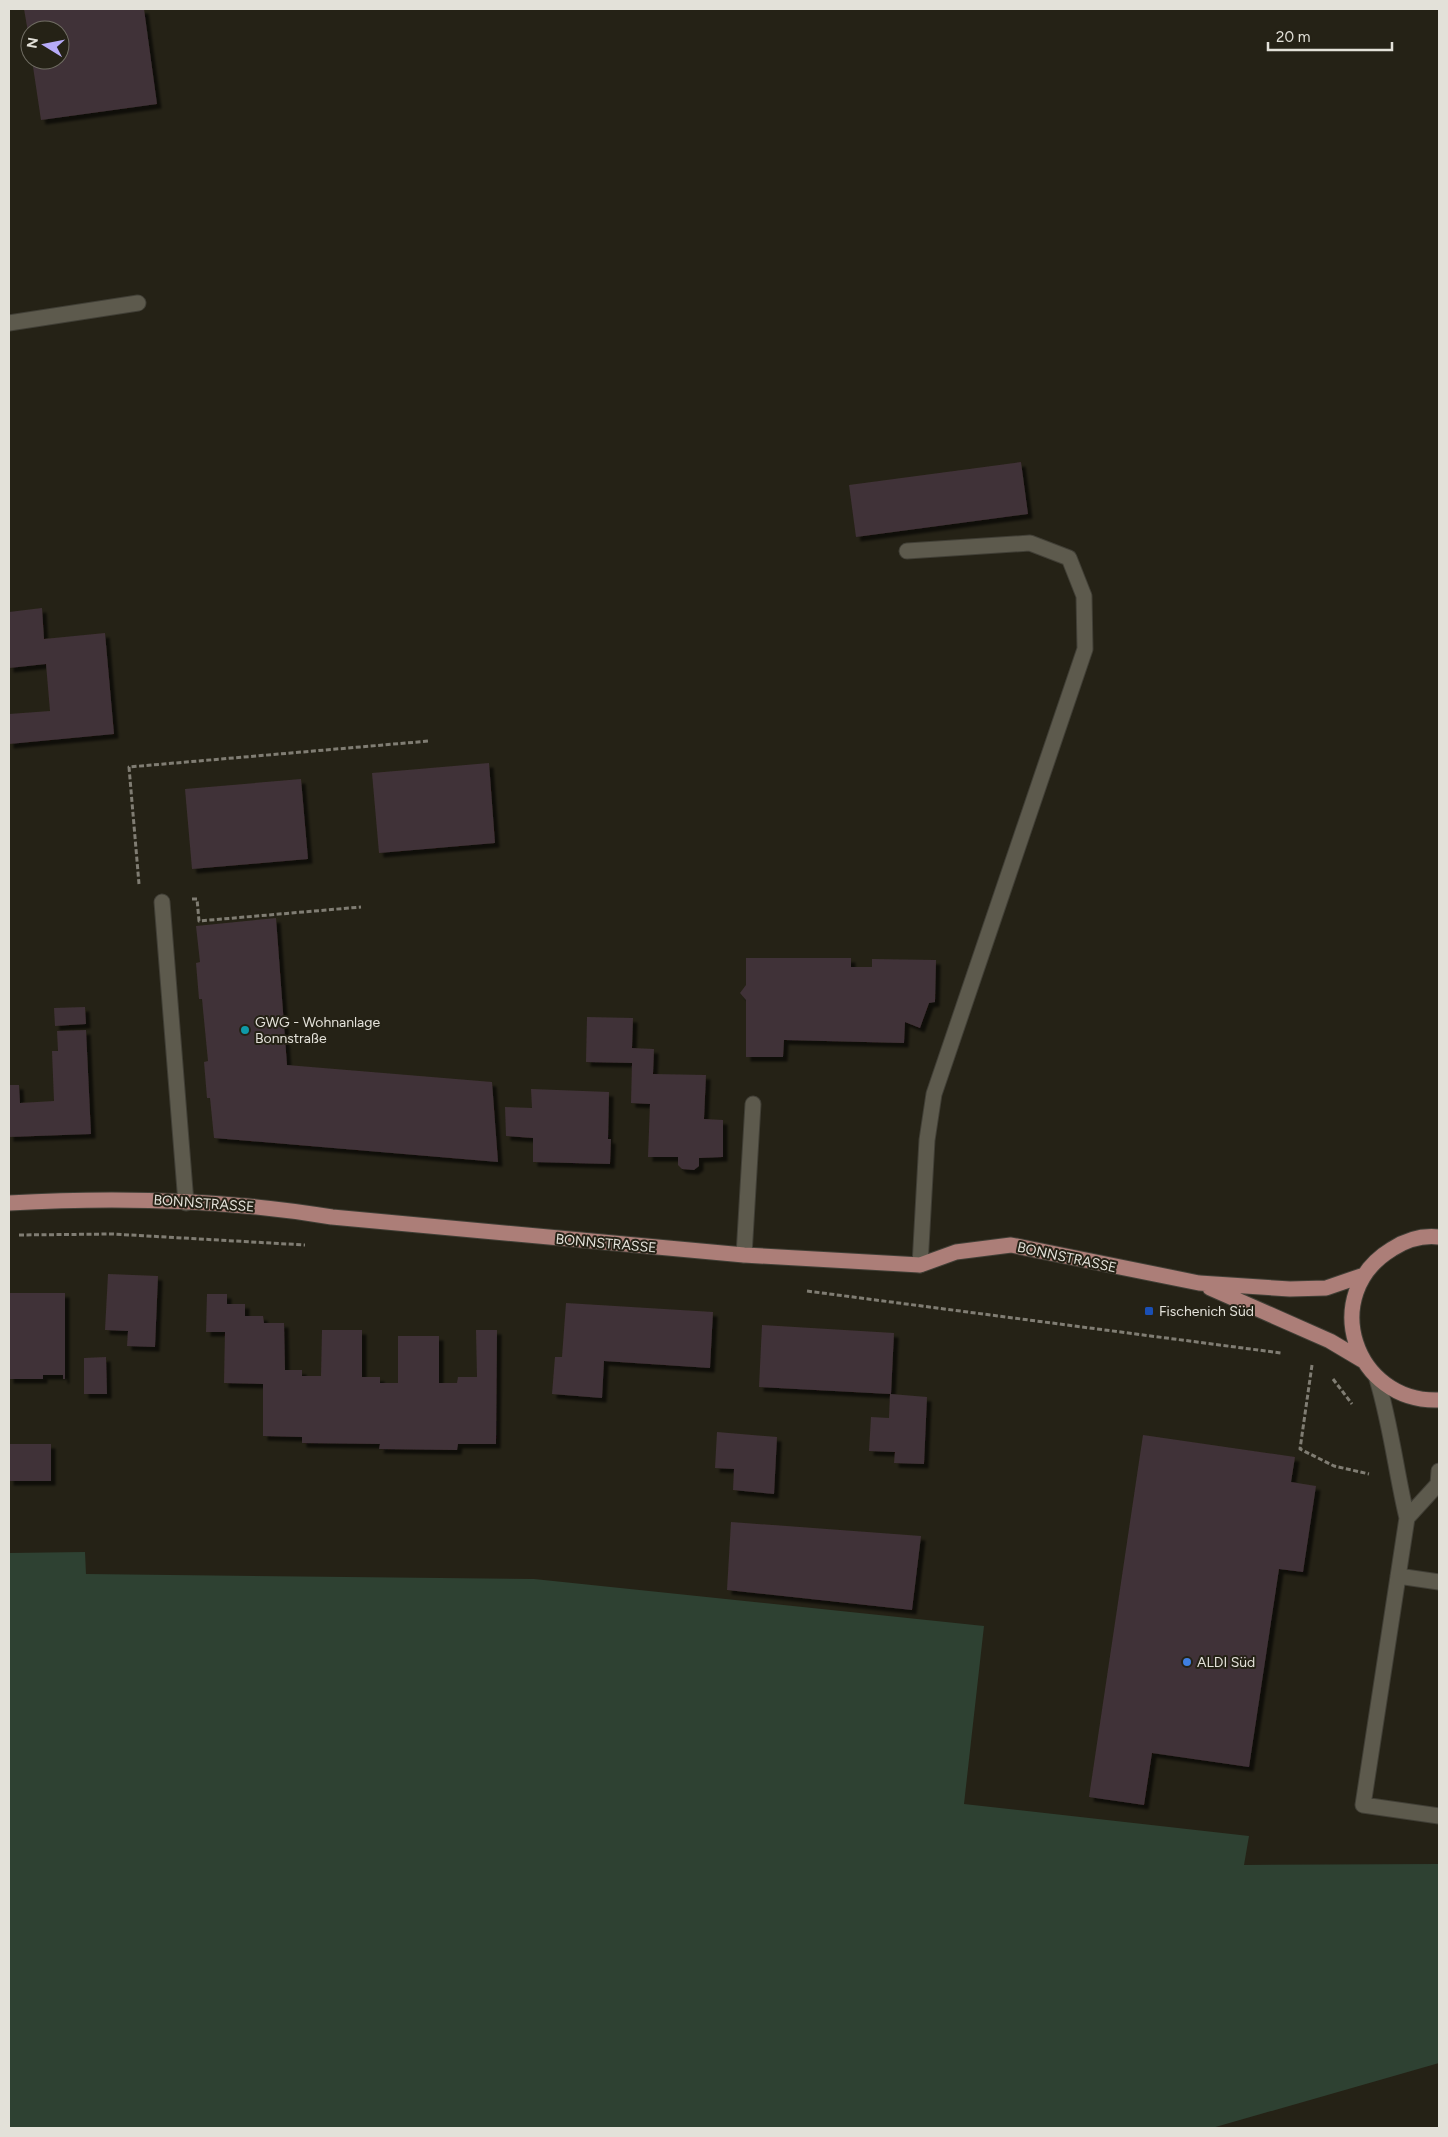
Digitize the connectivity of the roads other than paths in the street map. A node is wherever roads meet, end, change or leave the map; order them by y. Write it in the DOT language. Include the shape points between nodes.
graph roads {
  1 [pos="138,303"];
  2 [pos="9,323"];
  3 [pos="907,551"];
  4 [pos="162,902"];
  5 [pos="753,1104"];
  6 [pos="9,1202"];
  7 [pos="186,1203"];
  8 [pos="1439,1237"];
  9 [pos="744,1255"];
  10 [pos="920,1265"];
  11 [pos="1364,1275"];
  12 [pos="1200,1284"];
  13 [pos="1362,1360"];
  14 [pos="1377,1379"];
  15 [pos="1439,1400"];
  16 [pos="1439,1471"];
  17 [pos="1407,1518"];
  18 [pos="1398,1576"];
  19 [pos="1439,1582"];
  20 [pos="1439,1816"];
  1 -- 2 [label="lane"];
  3 -- 10 [label="lane" via="1030,543 1069,558 1084,596 1085,649 934,1094 927,1140"];
  4 -- 7 [label="lane"];
  5 -- 9 [label="lane"];
  6 -- 7 [label="main road, BONNSTRASSE" via="158,1199"];
  7 -- 9 [label="main road, BONNSTRASSE" via="278,1208 332,1218"];
  8 -- 11 [label="main road" via="1404,1242 1382,1255"];
  9 -- 10 [label="main road, BONNSTRASSE"];
  10 -- 12 [label="main road, BONNSTRASSE" via="956,1252 1011,1245"];
  11 -- 12 [label="main road, BONNSTRASSE" via="1326,1288"];
  11 -- 13 [label="main road" via="1355,1295 1351,1317 1354,1340"];
  12 -- 13 [label="main road, BONNSTRASSE" via="1330,1341"];
  13 -- 14 [label="main road"];
  14 -- 15 [label="main road" via="1398,1393 1423,1401"];
  14 -- 17 [label="lane" via="1388,1415 1397,1478"];
  16 -- 17 [label="lane" via="1438,1484"];
  17 -- 18 [label="lane"];
  18 -- 19 [label="lane"];
  18 -- 20 [label="lane" via="1363,1805"];
}
